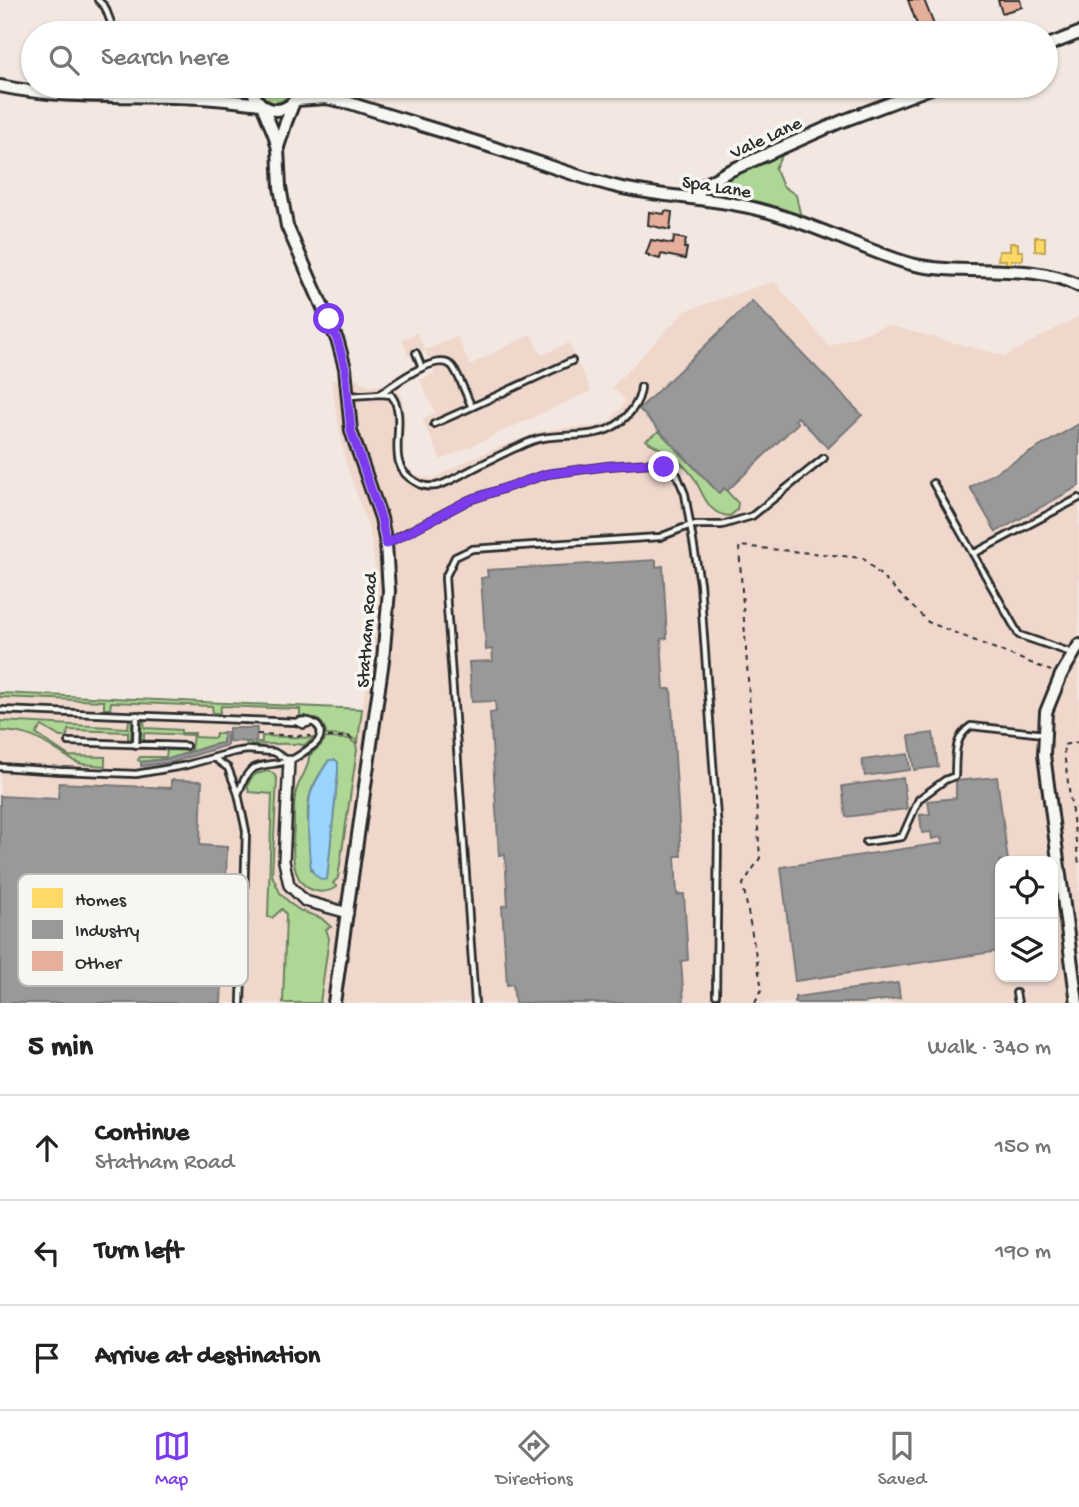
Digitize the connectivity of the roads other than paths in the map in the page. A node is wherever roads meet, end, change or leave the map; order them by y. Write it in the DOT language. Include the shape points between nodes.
graph roads {
  1 [pos="98,0"];
  2 [pos="110,21"];
  3 [pos="1079,33"];
  4 [pos="1058,41"];
  5 [pos="0,86"];
  6 [pos="21,90"];
  7 [pos="203,98"];
  8 [pos="256,98"];
  9 [pos="297,98"];
  10 [pos="342,98"];
  11 [pos="903,98"];
  12 [pos="295,101"];
  13 [pos="350,103"];
  14 [pos="261,105"];
  15 [pos="278,149"];
  16 [pos="697,199"];
  17 [pos="1079,286"];
  18 [pos="416,353"];
  19 [pos="572,361"];
  20 [pos="422,368"];
  21 [pos="641,387"];
  22 [pos="381,394"];
  23 [pos="348,396"];
  24 [pos="472,407"];
  25 [pos="434,424"];
  26 [pos="824,458"];
  27 [pos="933,483"];
  28 [pos="1079,498"];
  29 [pos="691,526"];
  30 [pos="386,544"];
  31 [pos="973,554"];
  32 [pos="1076,649"];
  33 [pos="0,710"];
  34 [pos="137,715"];
  35 [pos="1045,734"];
  36 [pos="69,742"];
  37 [pos="136,744"];
  38 [pos="186,746"];
  39 [pos="214,758"];
  40 [pos="289,761"];
  41 [pos="0,767"];
  42 [pos="239,794"];
  43 [pos="866,842"];
  44 [pos="245,874"];
  45 [pos="348,913"];
  46 [pos="1016,993"];
  47 [pos="716,995"];
  48 [pos="1078,997"];
  49 [pos="334,1003"];
  50 [pos="475,1003"];
  51 [pos="1018,1003"];
  1 -- 2 [label="lane"];
  3 -- 4 [label="street"];
  5 -- 6 [label="street"];
  7 -- 14 [label="street"];
  8 -- 14 [label="street, Statham Road"];
  9 -- 12 [label="street, Statham Road"];
  10 -- 13 [label="street, Spa Lane"];
  11 -- 16 [label="street, Vale Lane" via="737,168 703,186"];
  12 -- 13 [label="street, Spa Lane" via="326,98"];
  12 -- 14 [label="street, Spa Lane" via="275,110"];
  12 -- 15 [label="street, Statham Road"];
  13 -- 16 [label="street, Spa Lane" via="585,178"];
  14 -- 15 [label="street, Statham Road"];
  15 -- 23 [label="street, Statham Road" via="287,226 338,342"];
  16 -- 17 [label="street, Spa Lane" via="783,216 912,264 941,270 1034,274"];
  18 -- 20 [label="lane"];
  19 -- 24 [label="lane"];
  20 -- 22 [label="lane"];
  20 -- 24 [label="lane" via="438,361 452,366"];
  21 -- 22 [label="lane" via="636,405 609,430 541,438 428,486 411,479 400,464 396,404 391,396"];
  22 -- 23 [label="lane"];
  23 -- 30 [label="street, Statham Road" via="351,431"];
  24 -- 25 [label="lane"];
  26 -- 29 [label="lane" via="752,516 722,526"];
  27 -- 31 [label="lane"];
  28 -- 31 [label="lane"];
  29 -- 30 [label="lane" via="677,475 651,463 547,474 469,500"];
  29 -- 47 [label="lane" via="701,583 718,832"];
  29 -- 50 [label="lane" via="660,537 472,549 455,557 445,578"];
  30 -- 45 [label="street, Statham Road" via="389,591 383,660"];
  31 -- 32 [label="lane" via="1018,635"];
  32 -- 35 [label="street" via="1046,712"];
  33 -- 34 [label="lane"];
  34 -- 37 [label="lane"];
  34 -- 40 [label="lane" via="307,719 318,725 320,736 315,744"];
  35 -- 43 [label="lane" via="971,726 962,732 956,748 955,776 919,799 902,836"];
  35 -- 48 [label="street" via="1044,755"];
  36 -- 37 [label="lane"];
  37 -- 38 [label="lane"];
  39 -- 40 [label="lane" via="247,750 274,752"];
  39 -- 41 [label="lane" via="136,774"];
  39 -- 42 [label="lane" via="228,768"];
  40 -- 42 [label="lane" via="253,768"];
  40 -- 45 [label="street" via="285,861 289,885 305,901"];
  42 -- 44 [label="lane" via="246,831"];
  45 -- 49 [label="street, Statham Road"];
  46 -- 51 [label="lane"];
}
